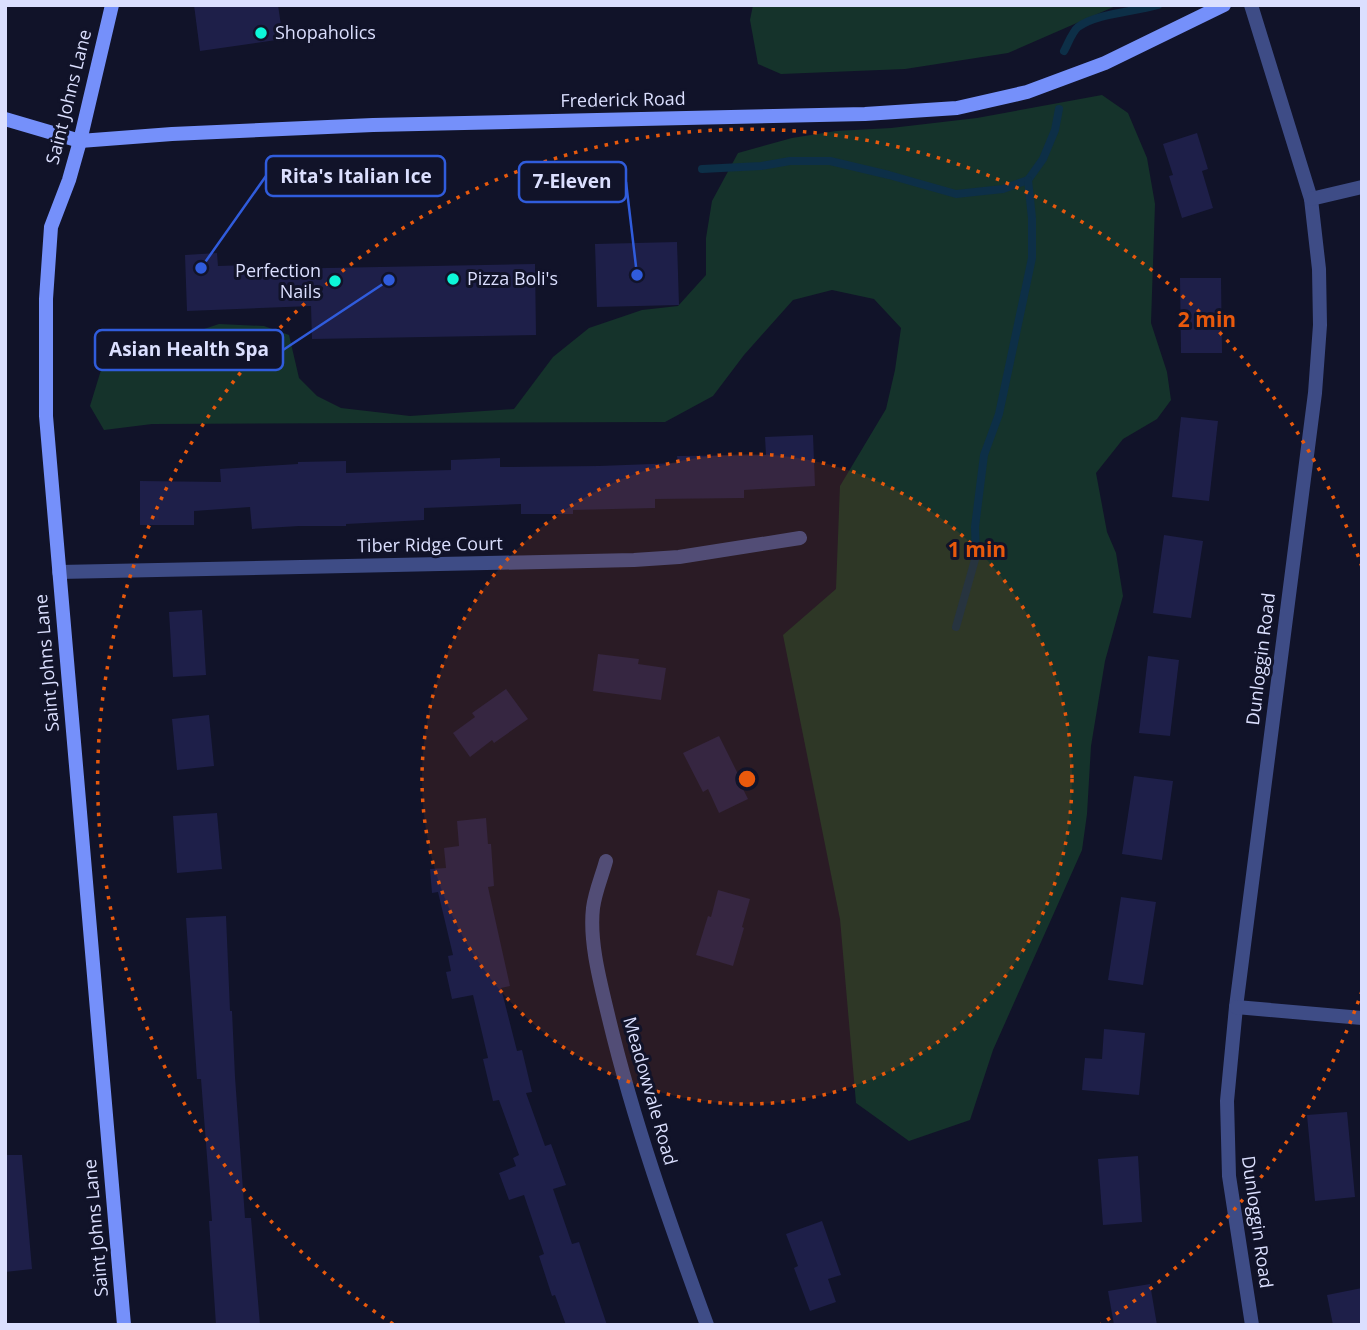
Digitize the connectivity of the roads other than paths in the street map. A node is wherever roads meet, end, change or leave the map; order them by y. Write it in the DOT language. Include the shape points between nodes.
graph roads {
  1 [pos="112,5"];
  2 [pos="1224,5"];
  3 [pos="1251,5"];
  4 [pos="5,119"];
  5 [pos="80,141"];
  6 [pos="1362,187"];
  7 [pos="1311,200"];
  8 [pos="800,538"];
  9 [pos="58,572"];
  10 [pos="606,861"];
  11 [pos="1236,1007"];
  12 [pos="1362,1018"];
  13 [pos="124,1325"];
  14 [pos="707,1325"];
  15 [pos="1252,1325"];
  1 -- 5 [label="street, Saint Johns Lane"];
  2 -- 5 [label="street, Frederick Road" via="1105,62 1027,92 957,108 373,125"];
  3 -- 7 [label="street, Dunloggin Road"];
  4 -- 5 [label="street, Frederick Road"];
  5 -- 9 [label="street, Saint Johns Lane" via="51,227 46,299 46,416"];
  6 -- 7 [label="street"];
  7 -- 11 [label="street, Dunloggin Road" via="1320,325 1315,393"];
  8 -- 9 [label="street, Tiber Ridge Court" via="679,558 620,561"];
  9 -- 13 [label="street, Saint Johns Lane"];
  10 -- 14 [label="street, Meadowvale Road" via="593,908 598,971 626,1085"];
  11 -- 12 [label="street"];
  11 -- 15 [label="street, Dunloggin Road" via="1227,1101 1229,1176"];
}
